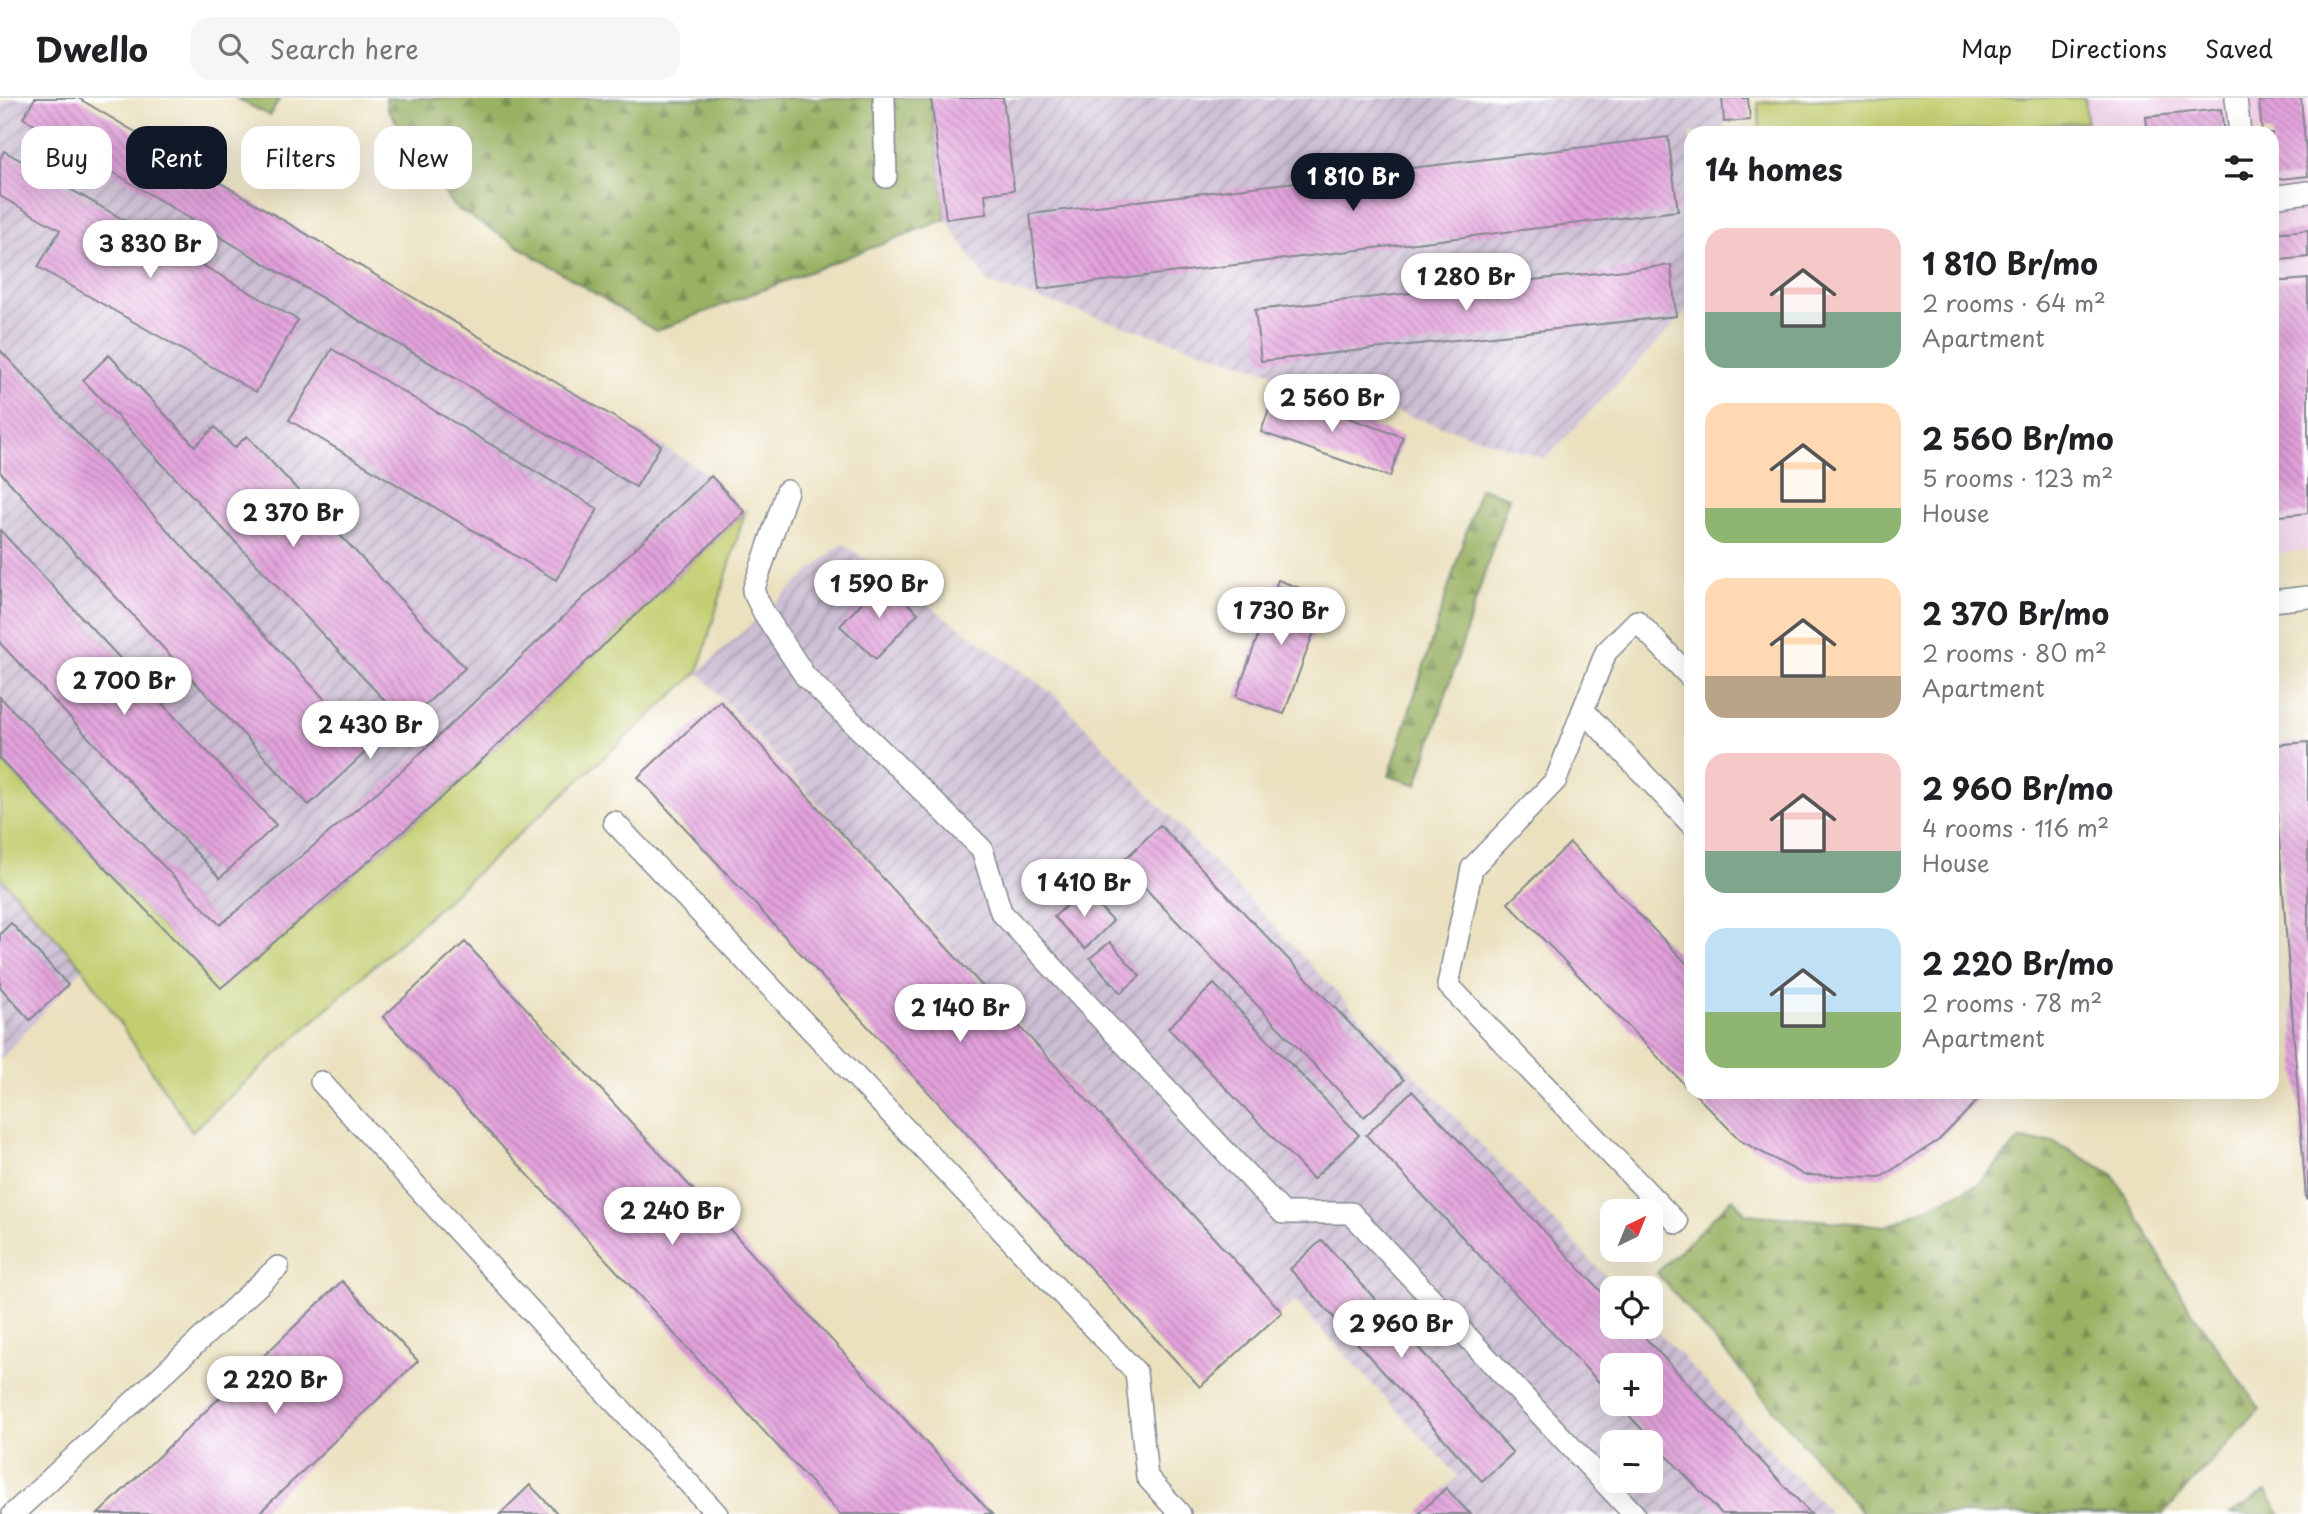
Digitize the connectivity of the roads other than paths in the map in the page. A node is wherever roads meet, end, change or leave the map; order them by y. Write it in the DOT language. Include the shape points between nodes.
graph roads {
  1 [pos="884,98"];
  2 [pos="2236,98"];
  3 [pos="2239,126"];
  4 [pos="886,177"];
  5 [pos="2308,192"];
  6 [pos="2279,196"];
  7 [pos="787,491"];
  8 [pos="2308,597"];
  9 [pos="2279,600"];
  10 [pos="1684,671"];
  11 [pos="1583,710"];
  12 [pos="1684,817"];
  13 [pos="614,822"];
  14 [pos="321,1082"];
  15 [pos="1676,1223"];
  16 [pos="278,1267"];
  17 [pos="13,1514"];
  18 [pos="717,1514"];
  19 [pos="1180,1514"];
  20 [pos="1634,1514"];
  1 -- 4 [label="lane"];
  2 -- 3 [label="lane"];
  5 -- 6 [label="lane"];
  7 -- 20 [label="lane" via="754,591 805,676 982,849 1001,912 1283,1213 1351,1213"];
  8 -- 9 [label="lane"];
  10 -- 11 [label="lane" via="1637,621 1606,652"];
  11 -- 12 [label="lane"];
  11 -- 15 [label="lane" via="1556,780 1472,868 1448,985"];
  13 -- 19 [label="lane" via="1136,1372 1147,1477"];
  14 -- 18 [label="lane"];
  16 -- 17 [label="lane"];
}
